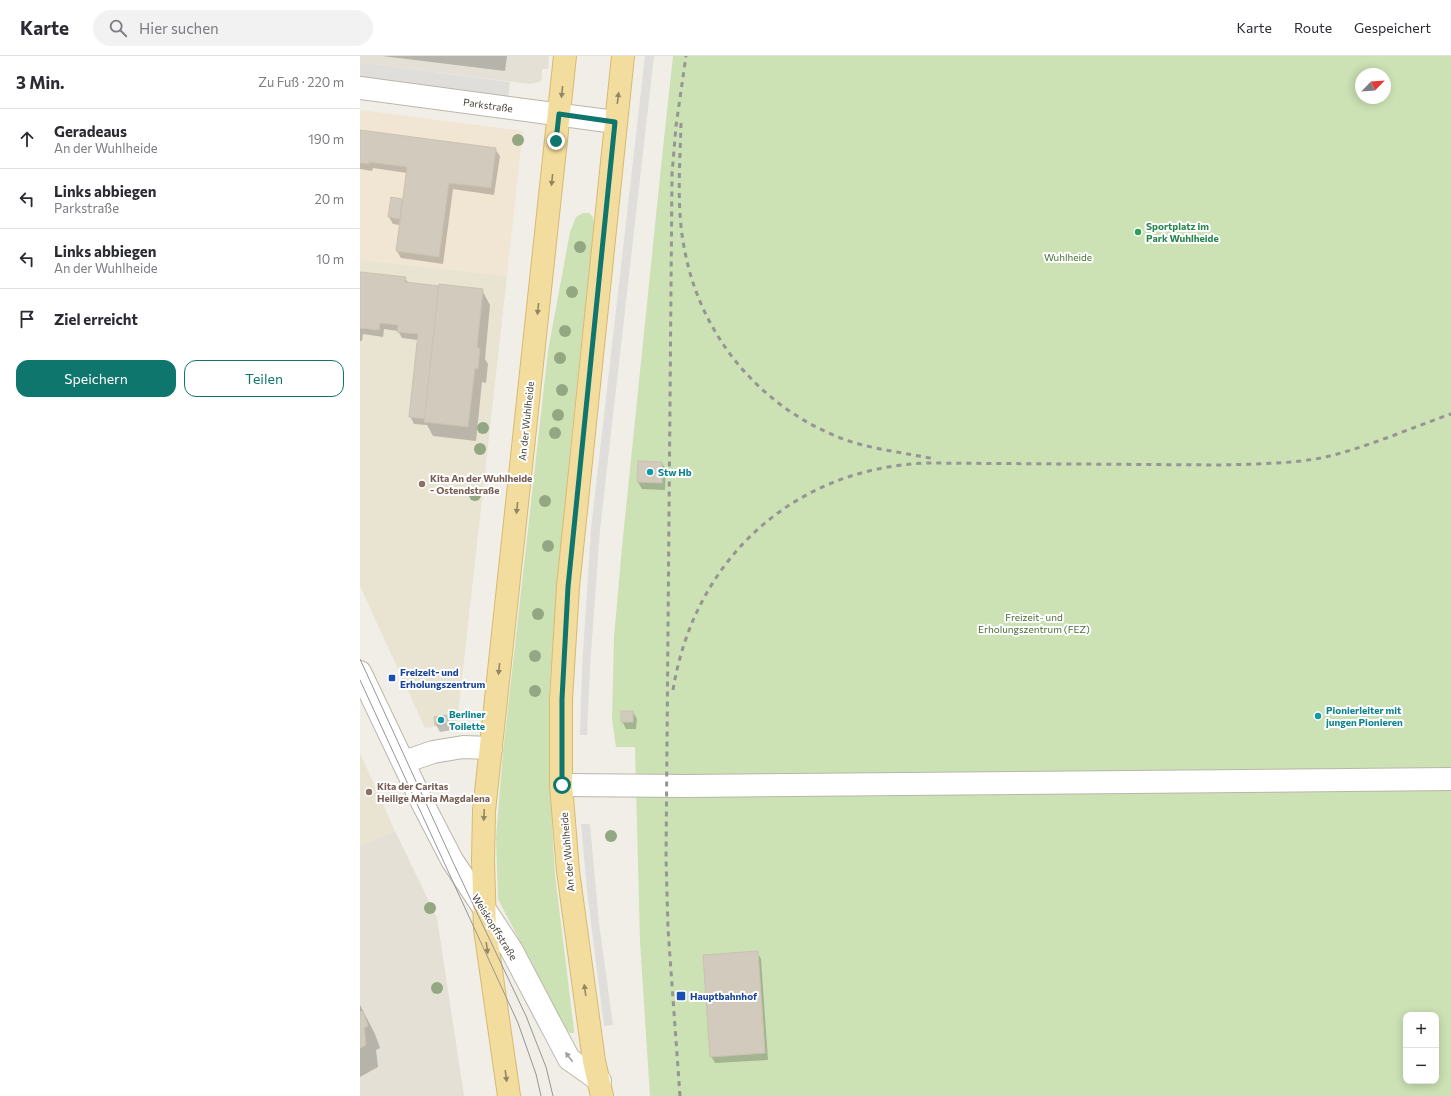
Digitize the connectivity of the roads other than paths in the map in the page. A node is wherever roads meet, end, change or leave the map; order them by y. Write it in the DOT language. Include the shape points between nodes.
graph roads {
  1 [pos="565,56"];
  2 [pos="623,56"];
  3 [pos="360,88"];
  4 [pos="559,114"];
  5 [pos="615,122"];
  6 [pos="360,672"];
  7 [pos="490,748"];
  8 [pos="404,762"];
  9 [pos="1451,779"];
  10 [pos="562,785"];
  11 [pos="484,909"];
  12 [pos="601,1088"];
  13 [pos="509,1096"];
  1 -- 4 [label="main road, An der Wuhlheide, one-way"];
  5 -- 2 [label="main road, An der Wuhlheide, one-way"];
  3 -- 4 [label="street, Parkstraße"];
  4 -- 5 [label="street, Parkstraße"];
  4 -- 7 [label="main road, An der Wuhlheide, one-way"];
  5 -- 10 [label="main road, An der Wuhlheide" via="568,587 562,699"];
  6 -- 8 [label="street, Weiskopffstraße"];
  7 -- 8 [label="street" via="463,747 433,752"];
  7 -- 11 [label="main road, An der Wuhlheide, one-way" via="484,818"];
  8 -- 11 [label="street, Weiskopffstraße" via="452,860"];
  9 -- 10 [label="street"];
  12 -- 10 [label="main road, An der Wuhlheide, one-way" via="594,1061 568,871"];
  12 -- 11 [label="street, Weiskopffstraße, one-way" via="569,1059 511,949"];
  11 -- 13 [label="main road, An der Wuhlheide, one-way" via="486,941"];
}
